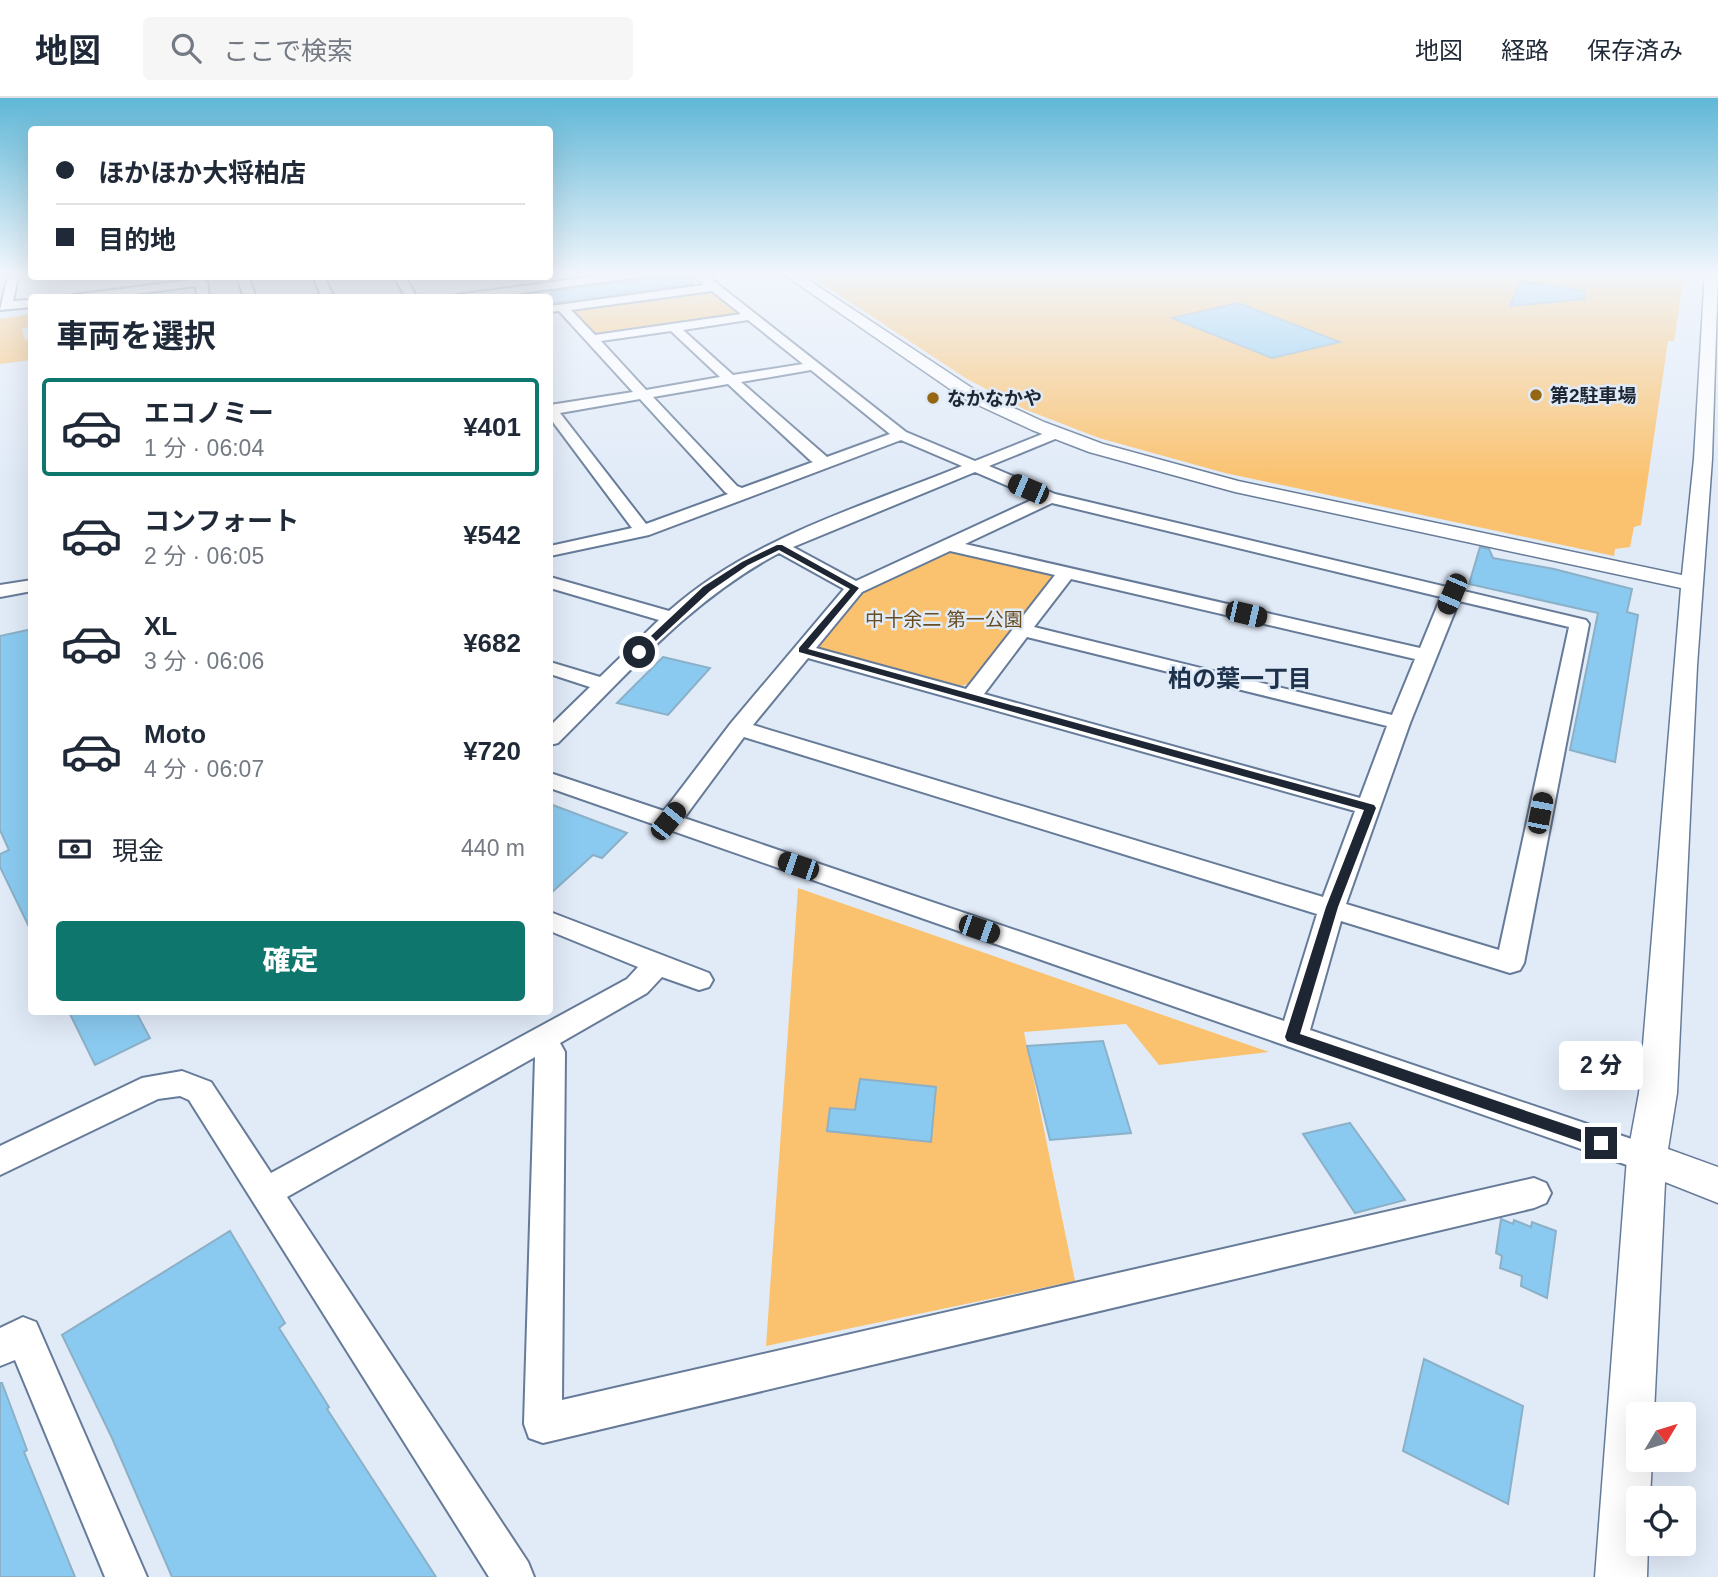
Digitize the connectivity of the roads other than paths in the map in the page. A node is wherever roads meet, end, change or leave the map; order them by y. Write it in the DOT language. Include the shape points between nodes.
graph roads {
  1 [pos="593,340"];
  2 [pos="687,340"];
  3 [pos="780,340"];
  4 [pos="889,340"];
  5 [pos="1708,340"];
  6 [pos="812,366"];
  7 [pos="729,380"];
  8 [pos="642,394"];
  9 [pos="553,409"];
  10 [pos="553,414"];
  11 [pos="1055,433"];
  12 [pos="901,435"];
  13 [pos="825,462"];
  14 [pos="976,467"];
  15 [pos="741,494"];
  16 [pos="1050,498"];
  17 [pos="643,531"];
  18 [pos="947,545"];
  19 [pos="779,546"];
  20 [pos="553,550"];
  21 [pos="1067,572"];
  22 [pos="553,583"];
  23 [pos="1692,584"];
  24 [pos="28,586"];
  25 [pos="855,588"];
  26 [pos="0,591"];
  27 [pos="1452,594"];
  28 [pos="674,618"];
  29 [pos="1022,629"];
  30 [pos="802,650"];
  31 [pos="1426,655"];
  32 [pos="553,669"];
  33 [pos="605,685"];
  34 [pos="971,696"];
  35 [pos="1399,723"];
  36 [pos="739,728"];
  37 [pos="553,735"];
  38 [pos="553,781"];
  39 [pos="1370,808"];
  40 [pos="668,821"];
  41 [pos="1332,907"];
  42 [pos="553,922"];
  43 [pos="657,964"];
  44 [pos="699,980"];
  45 [pos="1292,1037"];
  46 [pos="540,1040"];
  47 [pos="1647,1158"];
  48 [pos="0,1161"];
  49 [pos="1718,1185"];
  50 [pos="265,1193"];
  51 [pos="1534,1193"];
  52 [pos="0,1348"];
  53 [pos="126,1577"];
  54 [pos="513,1577"];
  55 [pos="1621,1577"];
  1 -- 8 [label="street"];
  2 -- 7 [label="street"];
  3 -- 6 [label="street"];
  4 -- 11 [label="street" via="969,394"];
  5 -- 23 [label="street"];
  6 -- 7 [label="street"];
  6 -- 12 [label="street"];
  7 -- 8 [label="street"];
  7 -- 13 [label="street"];
  8 -- 9 [label="street"];
  8 -- 15 [label="street" via="731,489"];
  10 -- 17 [label="street"];
  11 -- 14 [label="street"];
  11 -- 23 [label="street" via="1202,478"];
  12 -- 13 [label="street"];
  12 -- 14 [label="street"];
  13 -- 15 [label="street"];
  14 -- 16 [label="street"];
  14 -- 19 [label="street"];
  15 -- 17 [label="street"];
  16 -- 18 [label="street"];
  16 -- 27 [label="street"];
  17 -- 20 [label="street"];
  18 -- 21 [label="street"];
  18 -- 25 [label="street"];
  19 -- 25 [label="street"];
  19 -- 28 [label="street" via="706,589"];
  21 -- 29 [label="street"];
  21 -- 31 [label="street"];
  22 -- 28 [label="street"];
  23 -- 47 [label="street" via="1658,1093"];
  24 -- 26 [label="street"];
  25 -- 30 [label="street"];
  27 -- 31 [label="street"];
  27 -- 41 [label="street" via="1579,624 1510,963"];
  28 -- 33 [label="street"];
  29 -- 34 [label="street"];
  29 -- 35 [label="street"];
  30 -- 34 [label="street"];
  30 -- 36 [label="street"];
  31 -- 35 [label="street"];
  32 -- 33 [label="street"];
  33 -- 37 [label="street"];
  34 -- 39 [label="street"];
  35 -- 39 [label="street"];
  36 -- 40 [label="street"];
  36 -- 41 [label="street"];
  38 -- 40 [label="street"];
  39 -- 41 [label="street"];
  40 -- 45 [label="street"];
  41 -- 45 [label="street"];
  42 -- 43 [label="street"];
  43 -- 44 [label="street"];
  43 -- 46 [label="street" via="637,986"];
  45 -- 47 [label="street"];
  46 -- 50 [label="street"];
  46 -- 51 [label="street" via="550,1052 543,1424"];
  47 -- 49 [label="street"];
  47 -- 55 [label="street"];
  48 -- 50 [label="street" via="153,1087 182,1083 200,1091"];
  50 -- 54 [label="street"];
  52 -- 53 [label="street" via="23,1335"];
}
